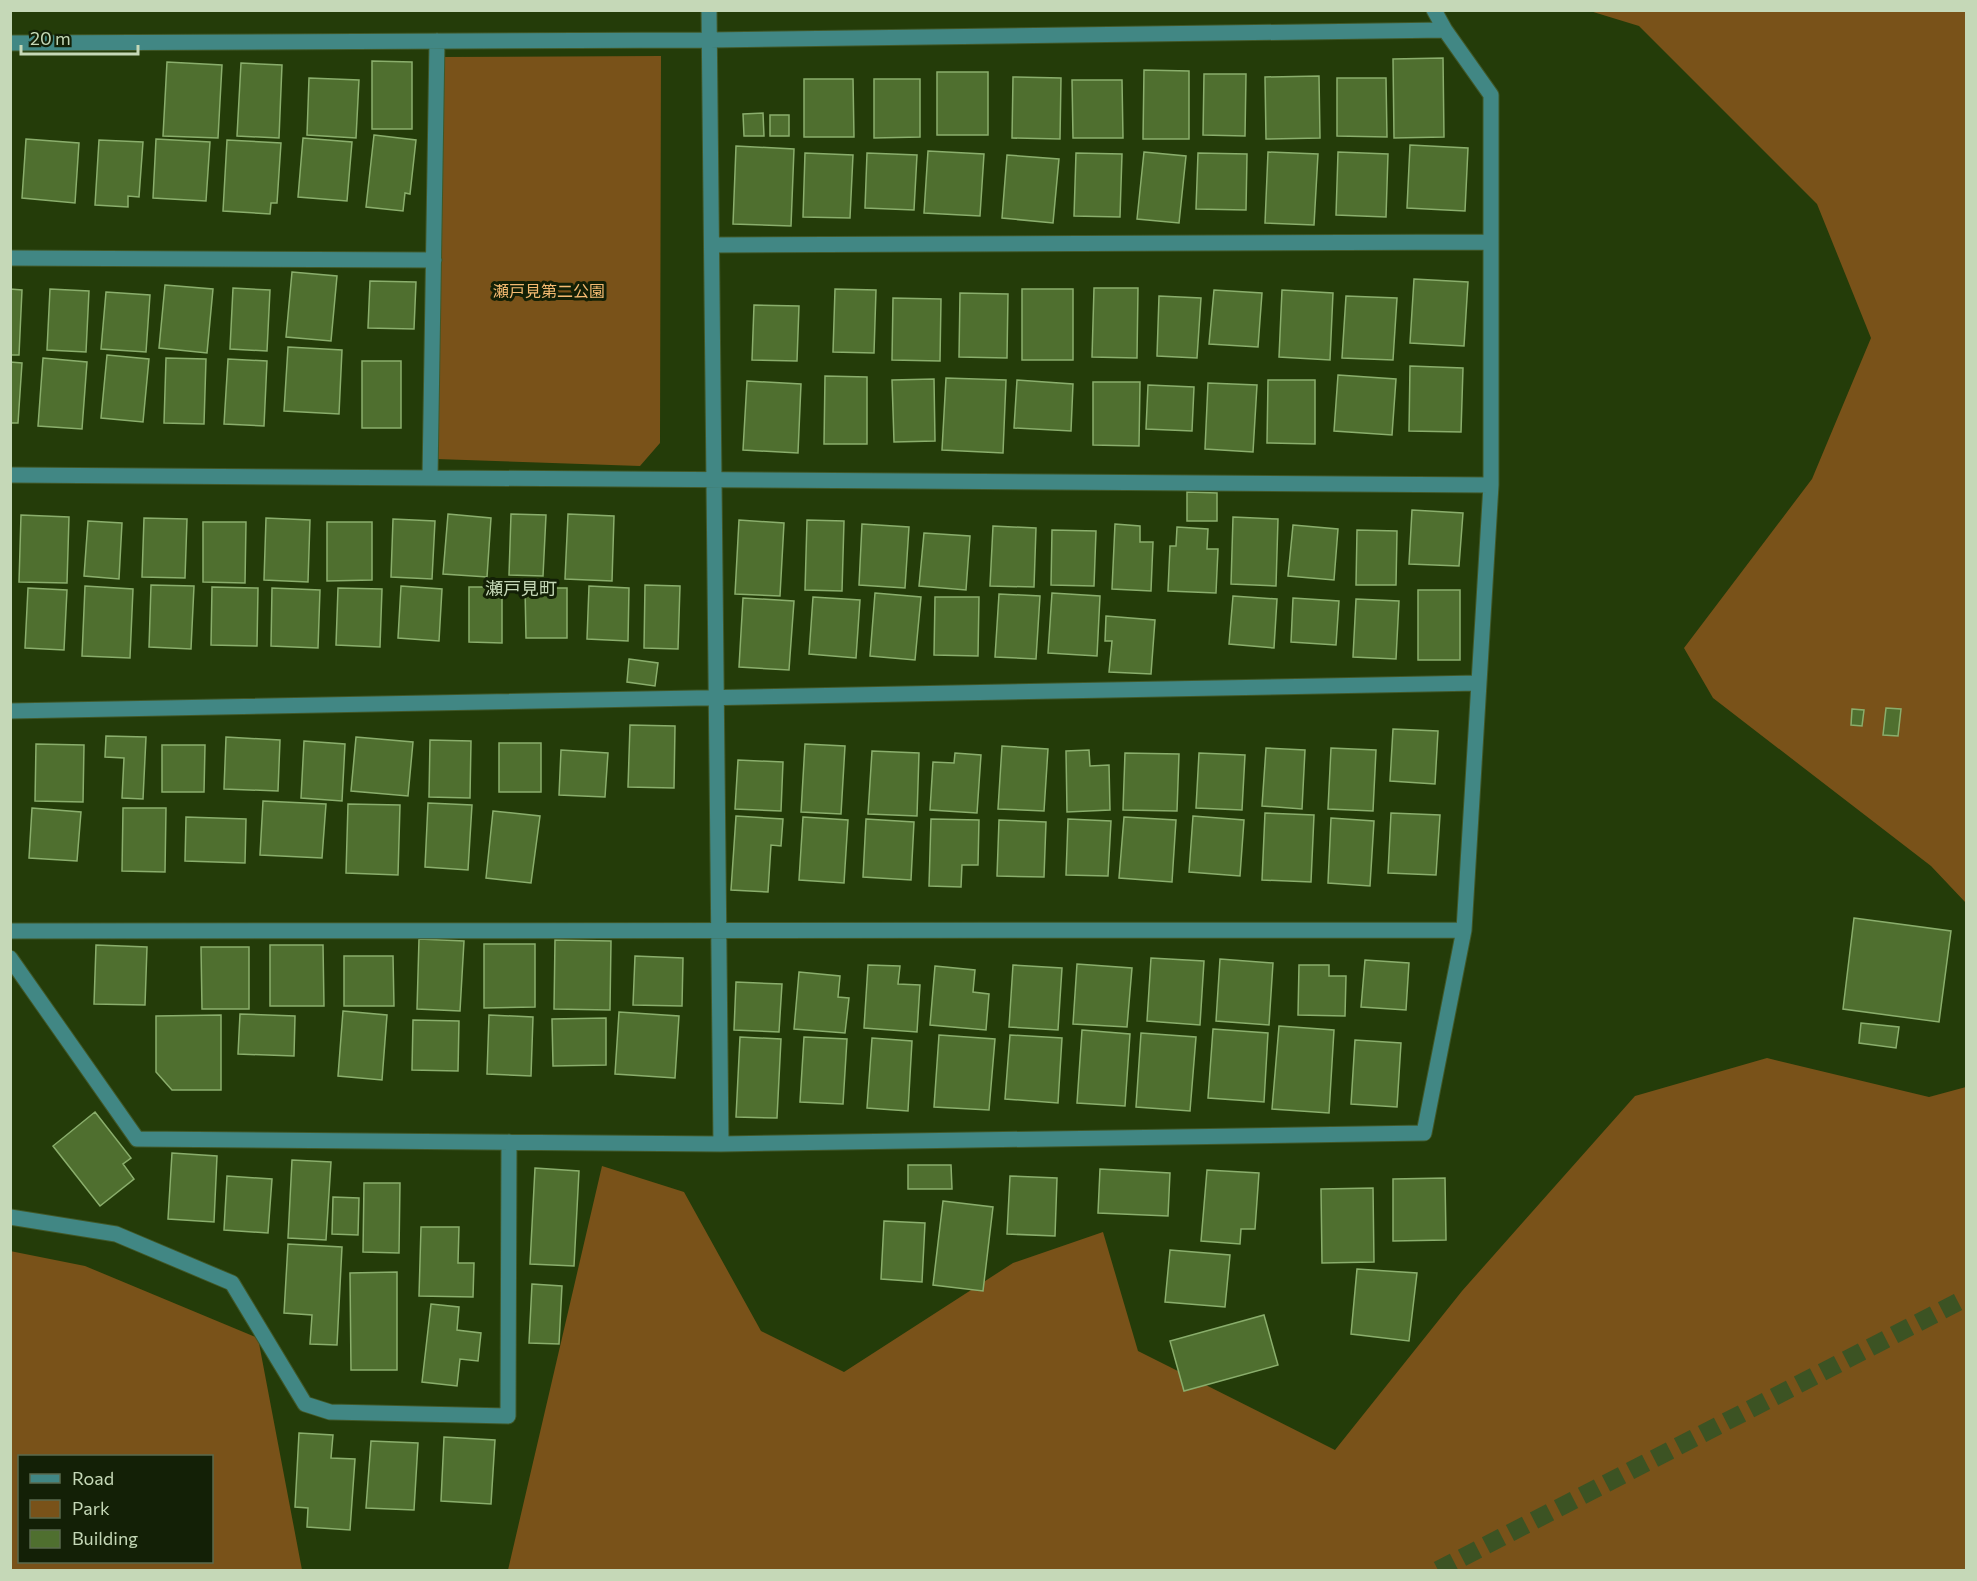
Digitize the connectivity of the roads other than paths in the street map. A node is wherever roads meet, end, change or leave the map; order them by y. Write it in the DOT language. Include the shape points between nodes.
graph roads {
  1 [pos="709,10"];
  2 [pos="1434,10"];
  3 [pos="1445,30"];
  4 [pos="709,40"];
  5 [pos="438,41"];
  6 [pos="10,43"];
  7 [pos="1491,242"];
  8 [pos="712,245"];
  9 [pos="10,258"];
  10 [pos="434,260"];
  11 [pos="10,475"];
  12 [pos="430,478"];
  13 [pos="714,480"];
  14 [pos="1491,485"];
  15 [pos="1479,683"];
  16 [pos="716,698"];
  17 [pos="10,711"];
  18 [pos="1464,930"];
  19 [pos="10,931"];
  20 [pos="718,931"];
  21 [pos="10,958"];
  22 [pos="509,1143"];
  23 [pos="721,1144"];
  24 [pos="10,1217"];
  1 -- 4 [label="street"];
  2 -- 3 [label="street"];
  3 -- 4 [label="street"];
  3 -- 7 [label="street" via="1491,95"];
  4 -- 5 [label="street"];
  4 -- 8 [label="street"];
  5 -- 6 [label="street"];
  5 -- 10 [label="street"];
  7 -- 8 [label="street"];
  7 -- 14 [label="street"];
  8 -- 13 [label="street"];
  9 -- 10 [label="street"];
  10 -- 12 [label="street"];
  11 -- 12 [label="street"];
  12 -- 13 [label="street"];
  13 -- 14 [label="street"];
  13 -- 16 [label="street"];
  14 -- 15 [label="street"];
  15 -- 16 [label="street"];
  15 -- 18 [label="street"];
  16 -- 17 [label="street"];
  16 -- 20 [label="street"];
  18 -- 20 [label="street"];
  18 -- 23 [label="street" via="1424,1133"];
  19 -- 20 [label="street"];
  20 -- 23 [label="street"];
  21 -- 22 [label="street" via="137,1139"];
  22 -- 23 [label="street"];
  22 -- 24 [label="street" via="508,1416 330,1412 305,1404 232,1282 116,1234"];
}
